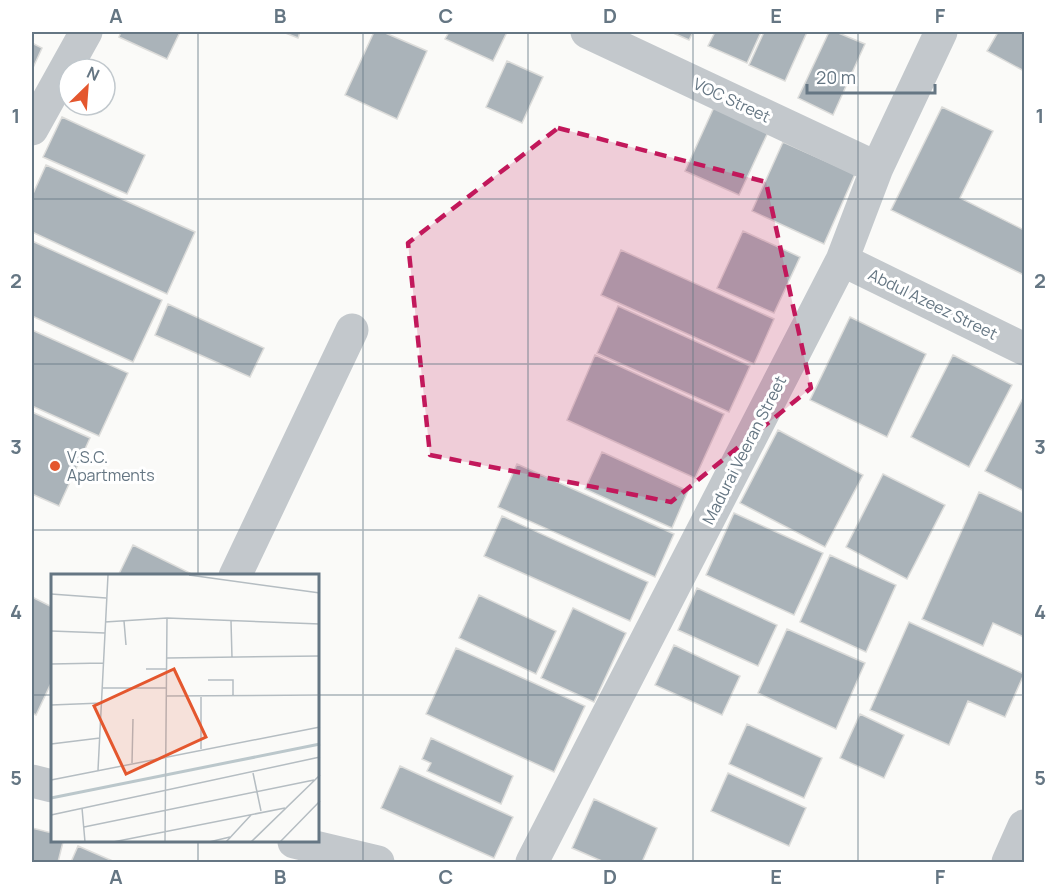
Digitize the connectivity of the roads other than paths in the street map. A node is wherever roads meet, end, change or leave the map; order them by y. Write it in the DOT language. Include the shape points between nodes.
graph roads {
  1 [pos="86,32"];
  2 [pos="588,32"];
  3 [pos="941,32"];
  4 [pos="32,129"];
  5 [pos="877,168"];
  6 [pos="842,260"];
  7 [pos="352,330"];
  8 [pos="1024,349"];
  9 [pos="236,574"];
  10 [pos="32,781"];
  11 [pos="51,786"];
  12 [pos="1024,826"];
  13 [pos="298,843"];
  14 [pos="378,862"];
  15 [pos="532,862"];
  16 [pos="1008,862"];
  1 -- 4 [label="street"];
  2 -- 5 [label="street, VOC Street"];
  3 -- 5 [label="street, Madurai Veeran Street"];
  5 -- 6 [label="street, Madurai Veeran Street"];
  6 -- 8 [label="street, Abdul Azeez Street"];
  6 -- 15 [label="street, Madurai Veeran Street"];
  7 -- 9 [label="street"];
  10 -- 11 [label="street"];
  12 -- 16 [label="street"];
  13 -- 14 [label="street"];
}
